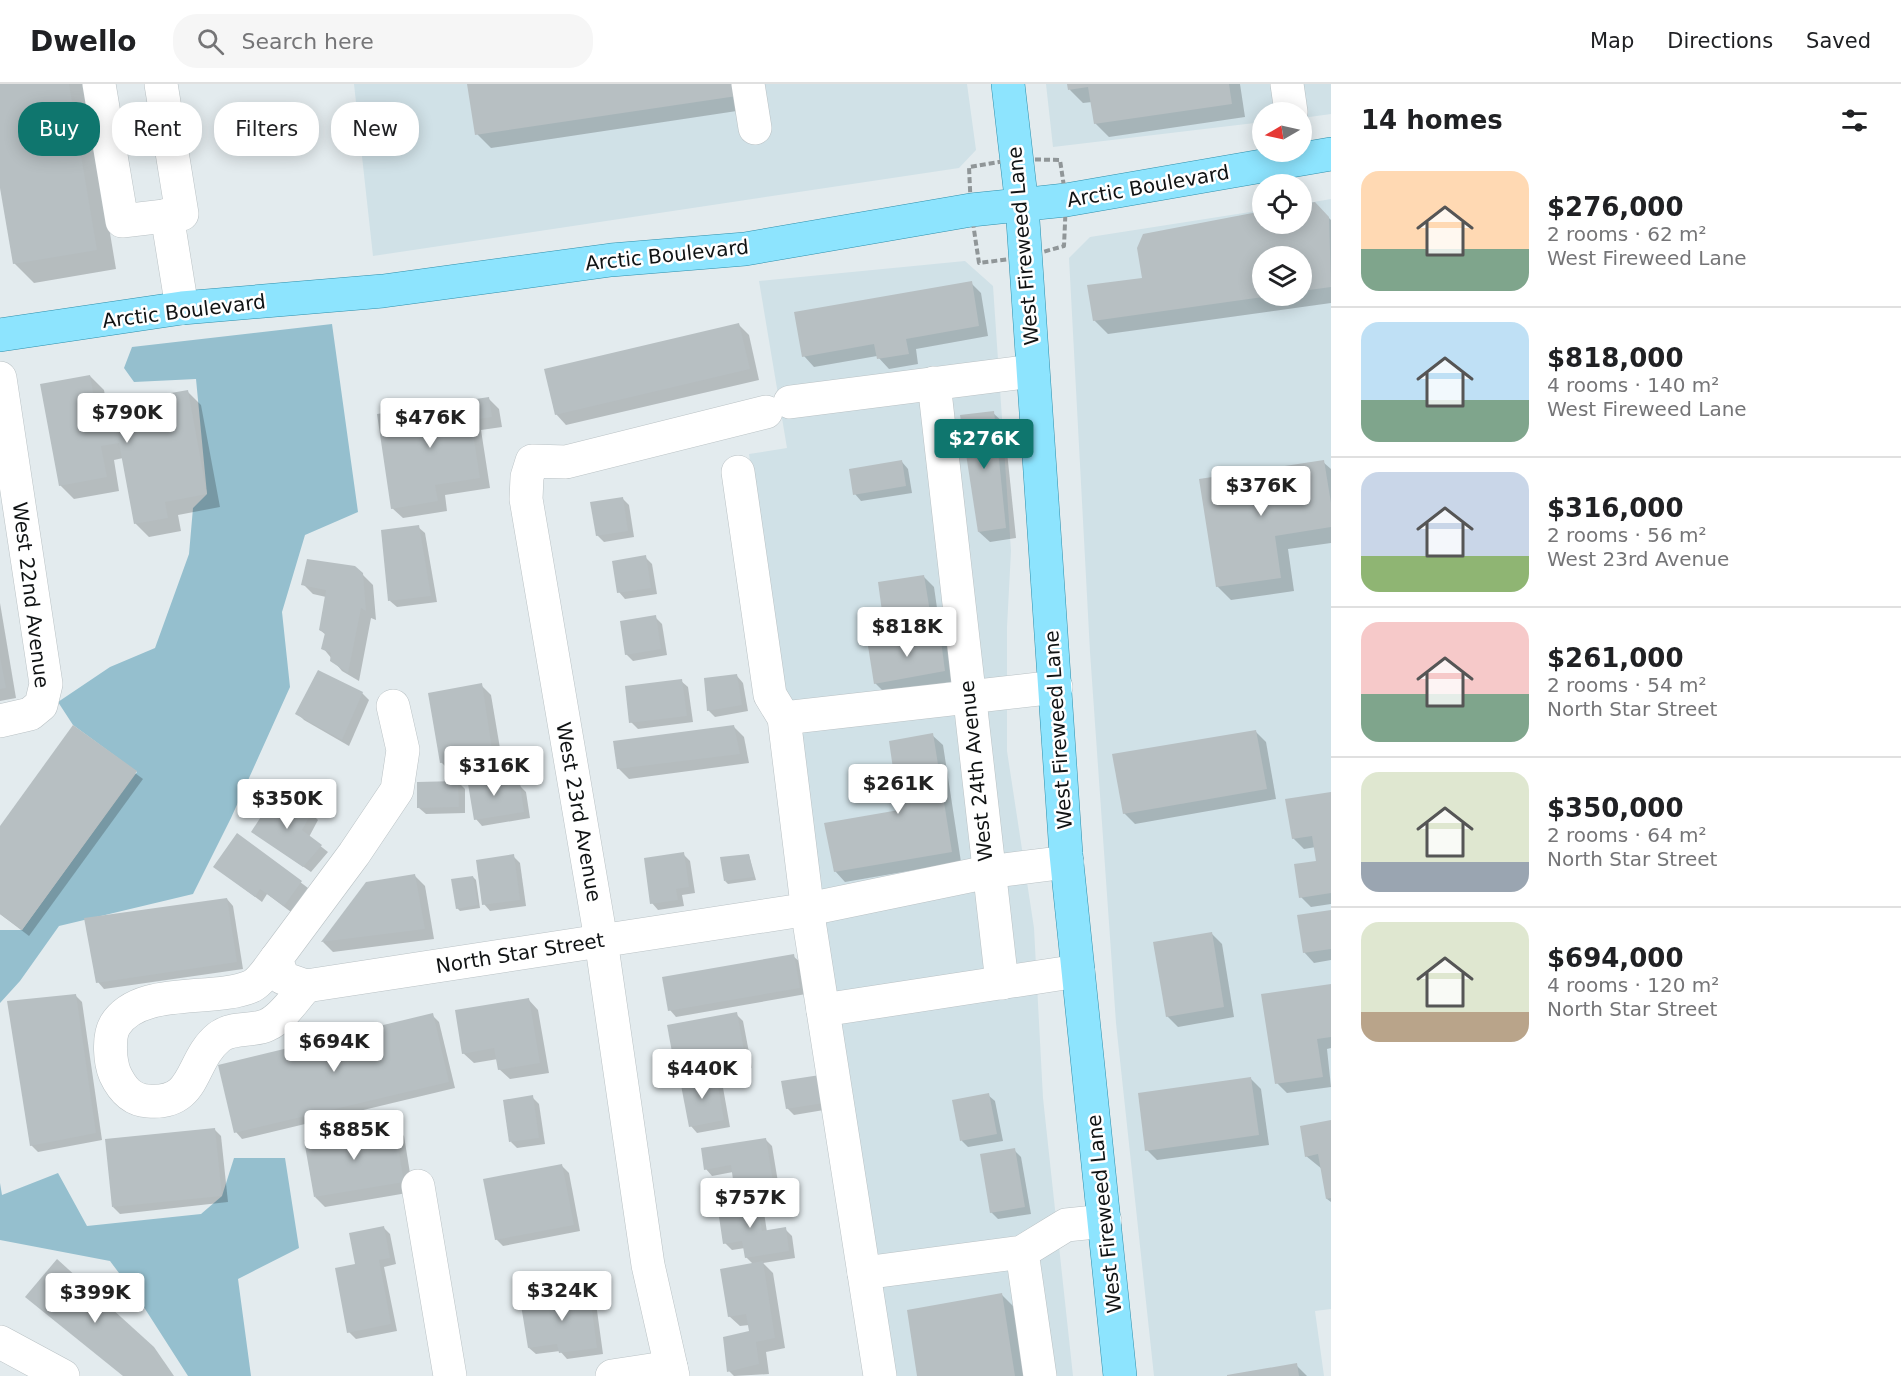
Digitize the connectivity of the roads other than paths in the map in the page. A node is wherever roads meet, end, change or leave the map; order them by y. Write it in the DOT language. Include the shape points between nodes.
graph roads {
  1 [pos="99,84"];
  2 [pos="161,84"];
  3 [pos="748,84"];
  4 [pos="1008,84"];
  5 [pos="1287,84"];
  6 [pos="1289,102"];
  7 [pos="755,128"];
  8 [pos="1331,154"];
  9 [pos="1312,155"];
  10 [pos="1258,162"];
  11 [pos="1022,206"];
  12 [pos="167,215"];
  13 [pos="182,308"];
  14 [pos="0,335"];
  15 [pos="1032,370"];
  16 [pos="0,378"];
  17 [pos="934,383"];
  18 [pos="738,472"];
  19 [pos="13,546"];
  20 [pos="1056,687"];
  21 [pos="968,696"];
  22 [pos="393,706"];
  23 [pos="784,717"];
  24 [pos="0,721"];
  25 [pos="1067,862"];
  26 [pos="988,872"];
  27 [pos="809,909"];
  28 [pos="601,939"];
  29 [pos="276,959"];
  30 [pos="1078,971"];
  31 [pos="1002,983"];
  32 [pos="306,986"];
  33 [pos="823,1010"];
  34 [pos="418,1186"];
  35 [pos="1105,1221"];
  36 [pos="1022,1252"];
  37 [pos="864,1273"];
  38 [pos="0,1342"];
  39 [pos="672,1371"];
  40 [pos="63,1376"];
  41 [pos="450,1376"];
  42 [pos="612,1376"];
  43 [pos="880,1376"];
  44 [pos="1040,1376"];
  45 [pos="1120,1376"];
  1 -- 12 [label="street" via="122,221"];
  2 -- 12 [label="street" via="182,214"];
  3 -- 7 [label="street"];
  4 -- 11 [label="main road, West Fireweed Lane"];
  5 -- 6 [label="street"];
  8 -- 9 [label="main road, Arctic Boulevard"];
  10 -- 11 [label="main road, Arctic Boulevard"];
  11 -- 13 [label="main road, Arctic Boulevard" via="971,210 746,249 611,260 383,291"];
  11 -- 15 [label="main road, West Fireweed Lane"];
  12 -- 13 [label="street"];
  13 -- 14 [label="main road, Arctic Boulevard"];
  15 -- 17 [label="street"];
  15 -- 20 [label="main road, West Fireweed Lane"];
  16 -- 19 [label="street, West 22nd Avenue"];
  17 -- 21 [label="street, West 24th Avenue"];
  17 -- 28 [label="street, West 23rd Avenue" via="778,407 566,462 532,461 526,499"];
  18 -- 23 [label="street" via="770,695"];
  19 -- 24 [label="street, West 22nd Avenue" via="46,684 41,705 30,714"];
  20 -- 21 [label="street"];
  20 -- 25 [label="main road, West Fireweed Lane"];
  21 -- 23 [label="street"];
  21 -- 26 [label="street, West 24th Avenue"];
  22 -- 29 [label="street" via="403,750 397,790"];
  23 -- 27 [label="street"];
  25 -- 26 [label="street, North Star Street"];
  25 -- 30 [label="main road, West Fireweed Lane"];
  26 -- 27 [label="street, North Star Street"];
  26 -- 31 [label="street, West 24th Avenue"];
  27 -- 28 [label="street, North Star Street"];
  27 -- 33 [label="street"];
  28 -- 32 [label="street, North Star Street"];
  28 -- 39 [label="street, West 23rd Avenue" via="648,1265"];
  29 -- 32 [label="street" via="283,978"];
  29 -- 32 [label="street" via="253,985 228,992 151,1001 126,1014 114,1026 111,1049 114,1071 123,1090 140,1101 176,1098 187,1088 207,1050 221,1035 266,1026"];
  30 -- 31 [label="street"];
  30 -- 35 [label="main road, West Fireweed Lane"];
  31 -- 33 [label="street"];
  33 -- 37 [label="street"];
  34 -- 41 [label="street"];
  35 -- 36 [label="street" via="1066,1225"];
  35 -- 45 [label="main road, West Fireweed Lane"];
  36 -- 37 [label="street"];
  36 -- 44 [label="street"];
  37 -- 43 [label="street"];
  38 -- 40 [label="street"];
  39 -- 42 [label="street"];
}
